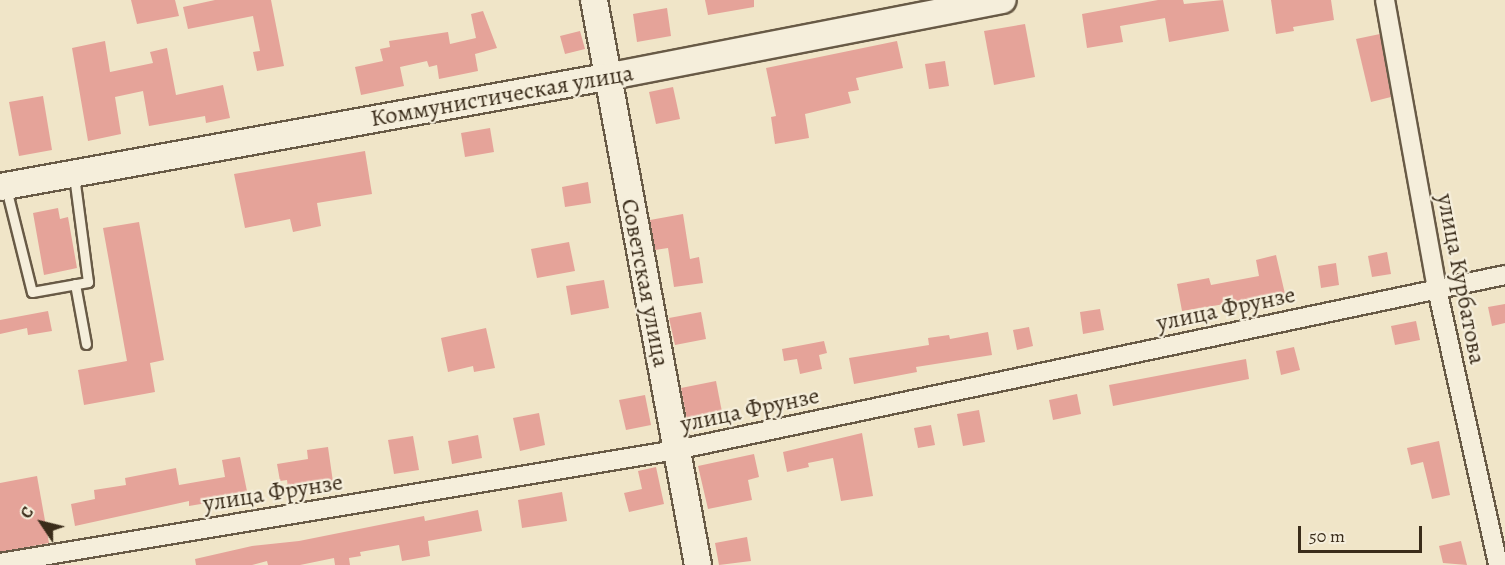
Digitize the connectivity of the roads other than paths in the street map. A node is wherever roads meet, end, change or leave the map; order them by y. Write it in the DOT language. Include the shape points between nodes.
graph roads {
  1 [pos="594,0"];
  2 [pos="1003,0"];
  3 [pos="1385,0"];
  4 [pos="606,77"];
  5 [pos="74,172"];
  6 [pos="3,186"];
  7 [pos="1505,275"];
  8 [pos="75,284"];
  9 [pos="1437,289"];
  10 [pos="86,344"];
  11 [pos="676,450"];
  12 [pos="0,563"];
  13 [pos="698,565"];
  14 [pos="1498,565"];
  1 -- 4 [label="street, Советская улица"];
  2 -- 4 [label="street, Коммунистическая улица"];
  3 -- 9 [label="street, улица Курбатова"];
  4 -- 5 [label="street, Коммунистическая улица"];
  4 -- 11 [label="street, Советская улица"];
  5 -- 6 [label="street, Коммунистическая улица"];
  5 -- 8 [label="lane" via="88,282"];
  6 -- 8 [label="lane" via="32,292"];
  7 -- 9 [label="street, улица Фрунзе"];
  8 -- 10 [label="lane"];
  9 -- 11 [label="street, улица Фрунзе"];
  9 -- 14 [label="street, улица Курбатова"];
  11 -- 12 [label="street, улица Фрунзе"];
  11 -- 13 [label="street, Советская улица"];
}
